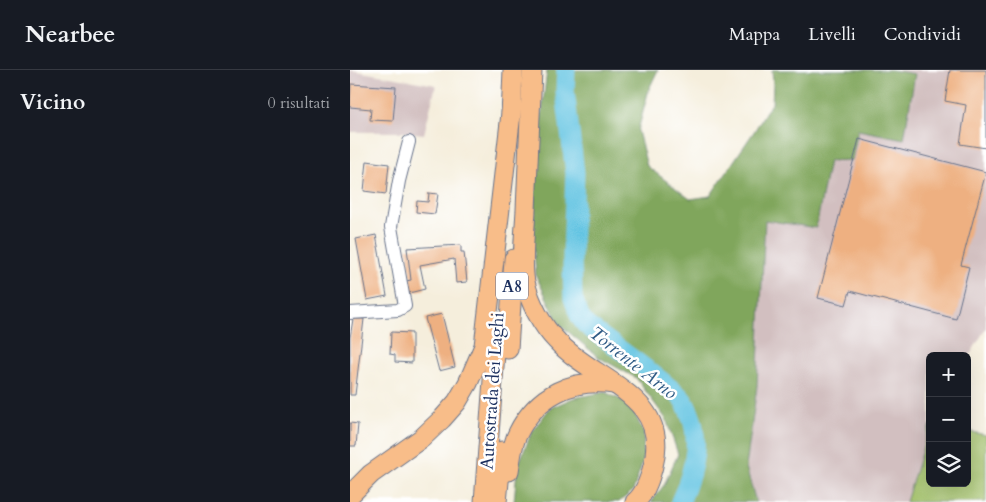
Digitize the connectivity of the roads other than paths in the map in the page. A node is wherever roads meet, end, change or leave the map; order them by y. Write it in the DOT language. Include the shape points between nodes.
graph roads {
  1 [pos="513,70"];
  2 [pos="525,70"];
  3 [pos="532,70"];
  4 [pos="512,105"];
  5 [pos="409,142"];
  6 [pos="350,313"];
  7 [pos="616,384"];
  8 [pos="350,495"];
  9 [pos="484,502"];
  10 [pos="497,502"];
  11 [pos="505,502"];
  12 [pos="635,502"];
  1 -- 4 [label="highway, Autostrada dei Laghi / A8"];
  2 -- 10 [label="highway, Autostrada dei Laghi / A8"];
  3 -- 7 [label="highway" via="525,281 545,328 558,343"];
  4 -- 8 [label="highway" via="484,346 468,384 442,419 422,438 371,474"];
  4 -- 9 [label="highway, Autostrada dei Laghi / A8"];
  5 -- 6 [label="street" via="391,227 405,306 398,310"];
  7 -- 11 [label="highway" via="598,382 569,387 543,400 517,434"];
  7 -- 12 [label="highway" via="644,410 655,431 656,456 650,477"];
}
